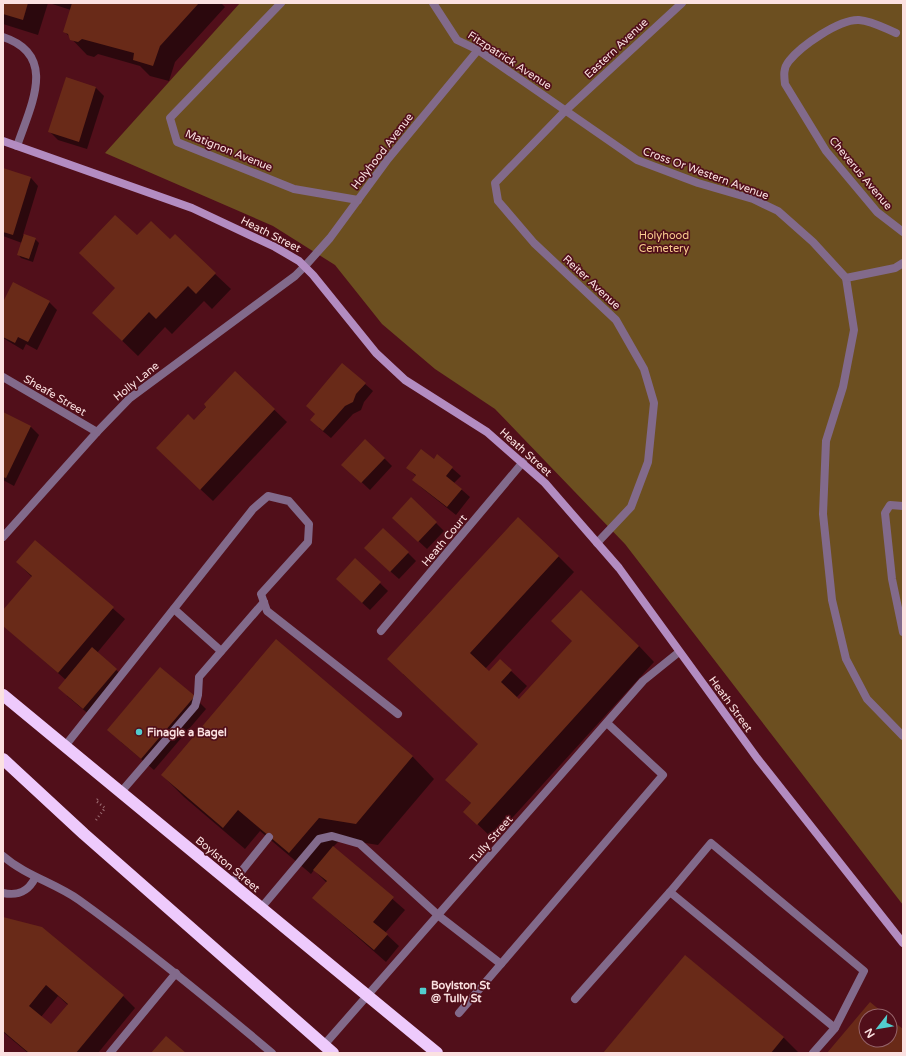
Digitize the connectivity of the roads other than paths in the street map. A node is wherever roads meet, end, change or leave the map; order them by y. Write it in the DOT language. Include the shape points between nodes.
graph roads {
  1 [pos="281,3"];
  2 [pos="433,3"];
  3 [pos="682,3"];
  4 [pos="896,33"];
  5 [pos="3,37"];
  6 [pos="478,50"];
  7 [pos="566,110"];
  8 [pos="3,141"];
  9 [pos="17,146"];
  10 [pos="358,200"];
  11 [pos="903,232"];
  12 [pos="903,264"];
  13 [pos="305,266"];
  14 [pos="846,278"];
  15 [pos="3,377"];
  16 [pos="97,432"];
  17 [pos="523,462"];
  18 [pos="903,506"];
  19 [pos="3,537"];
  20 [pos="597,543"];
  21 [pos="264,602"];
  22 [pos="174,609"];
  23 [pos="381,631"];
  24 [pos="903,632"];
  25 [pos="221,651"];
  26 [pos="679,652"];
  27 [pos="3,695"];
  28 [pos="398,714"];
  29 [pos="607,723"];
  30 [pos="903,736"];
  31 [pos="65,746"];
  32 [pos="3,759"];
  33 [pos="121,792"];
  34 [pos="270,837"];
  35 [pos="3,856"];
  36 [pos="35,878"];
  37 [pos="232,883"];
  38 [pos="670,892"];
  39 [pos="3,893"];
  40 [pos="261,908"];
  41 [pos="439,916"];
  42 [pos="903,943"];
  43 [pos="501,964"];
  44 [pos="176,972"];
  45 [pos="368,996"];
  46 [pos="575,999"];
  47 [pos="459,1013"];
  48 [pos="835,1028"];
  49 [pos="329,1049"];
  50 [pos="110,1053"];
  51 [pos="272,1053"];
  52 [pos="437,1053"];
  53 [pos="813,1053"];
  1 -- 10 [label="street, Matignon Avenue" via="170,118 177,142 294,189"];
  2 -- 6 [label="street, Fitzpatrick Avenue" via="457,40"];
  3 -- 7 [label="street, Eastern Avenue"];
  4 -- 11 [label="street, Cheverus Avenue" via="871,22 844,22 814,40 788,62 784,72 784,84 826,151 877,212"];
  5 -- 9 [label="street" via="17,42 29,52 36,66 35,89"];
  6 -- 7 [label="street, Fitzpatrick Avenue"];
  6 -- 10 [label="street, Holyhood Avenue" via="388,159"];
  7 -- 14 [label="street, Cross Or Western Avenue" via="637,160 698,183 753,199 778,211 813,242"];
  7 -- 20 [label="street, Reiter Avenue" via="495,183 498,201 534,243 616,320 644,370 654,404 648,462 631,507"];
  8 -- 9 [label="street, Heath Street"];
  9 -- 13 [label="street, Heath Street" via="192,208 275,247"];
  10 -- 13 [label="street, Holyhood Avenue"];
  12 -- 14 [label="street"];
  13 -- 16 [label="street, Holly Lane" via="130,398"];
  13 -- 17 [label="street, Heath Street" via="362,337 405,380 488,432"];
  14 -- 30 [label="street" via="854,330 842,387 826,441 823,514 832,600 846,659 868,699"];
  15 -- 16 [label="street, Sheafe Street"];
  16 -- 19 [label="street, Holly Lane"];
  17 -- 20 [label="street, Heath Street" via="545,483"];
  17 -- 23 [label="street, Heath Court"];
  18 -- 24 [label="street" via="890,505 885,513 892,579"];
  20 -- 26 [label="street, Heath Street" via="623,574"];
  21 -- 22 [label="street" via="261,594 308,542 309,530 309,524 290,501 268,496 253,509"];
  21 -- 25 [label="street"];
  21 -- 28 [label="street" via="267,611"];
  22 -- 25 [label="street"];
  22 -- 31 [label="street"];
  25 -- 33 [label="street" via="198,677 195,706"];
  26 -- 29 [label="street, Tully Street" via="645,680"];
  26 -- 42 [label="street, Heath Street" via="757,758"];
  27 -- 31 [label="highway, Boylston Street"];
  29 -- 41 [label="street, Tully Street"];
  29 -- 43 [label="street" via="663,775"];
  31 -- 33 [label="highway, Boylston Street"];
  32 -- 49 [label="highway" via="84,834"];
  33 -- 37 [label="highway, Boylston Street"];
  34 -- 37 [label="street"];
  35 -- 36 [label="street"];
  36 -- 39 [label="street" via="32,885 17,895"];
  36 -- 44 [label="street" via="67,892"];
  37 -- 40 [label="highway, Boylston Street"];
  38 -- 46 [label="street"];
  38 -- 48 [label="street"];
  38 -- 48 [label="street" via="711,843 864,971"];
  40 -- 41 [label="street" via="318,839 332,836 360,844"];
  40 -- 45 [label="highway, Boylston Street"];
  41 -- 43 [label="street"];
  41 -- 45 [label="street, Tully Street"];
  43 -- 47 [label="street"];
  44 -- 50 [label="street"];
  44 -- 51 [label="street"];
  45 -- 49 [label="street, Tully Street"];
  45 -- 52 [label="highway, Boylston Street"];
  48 -- 53 [label="street"];
}
